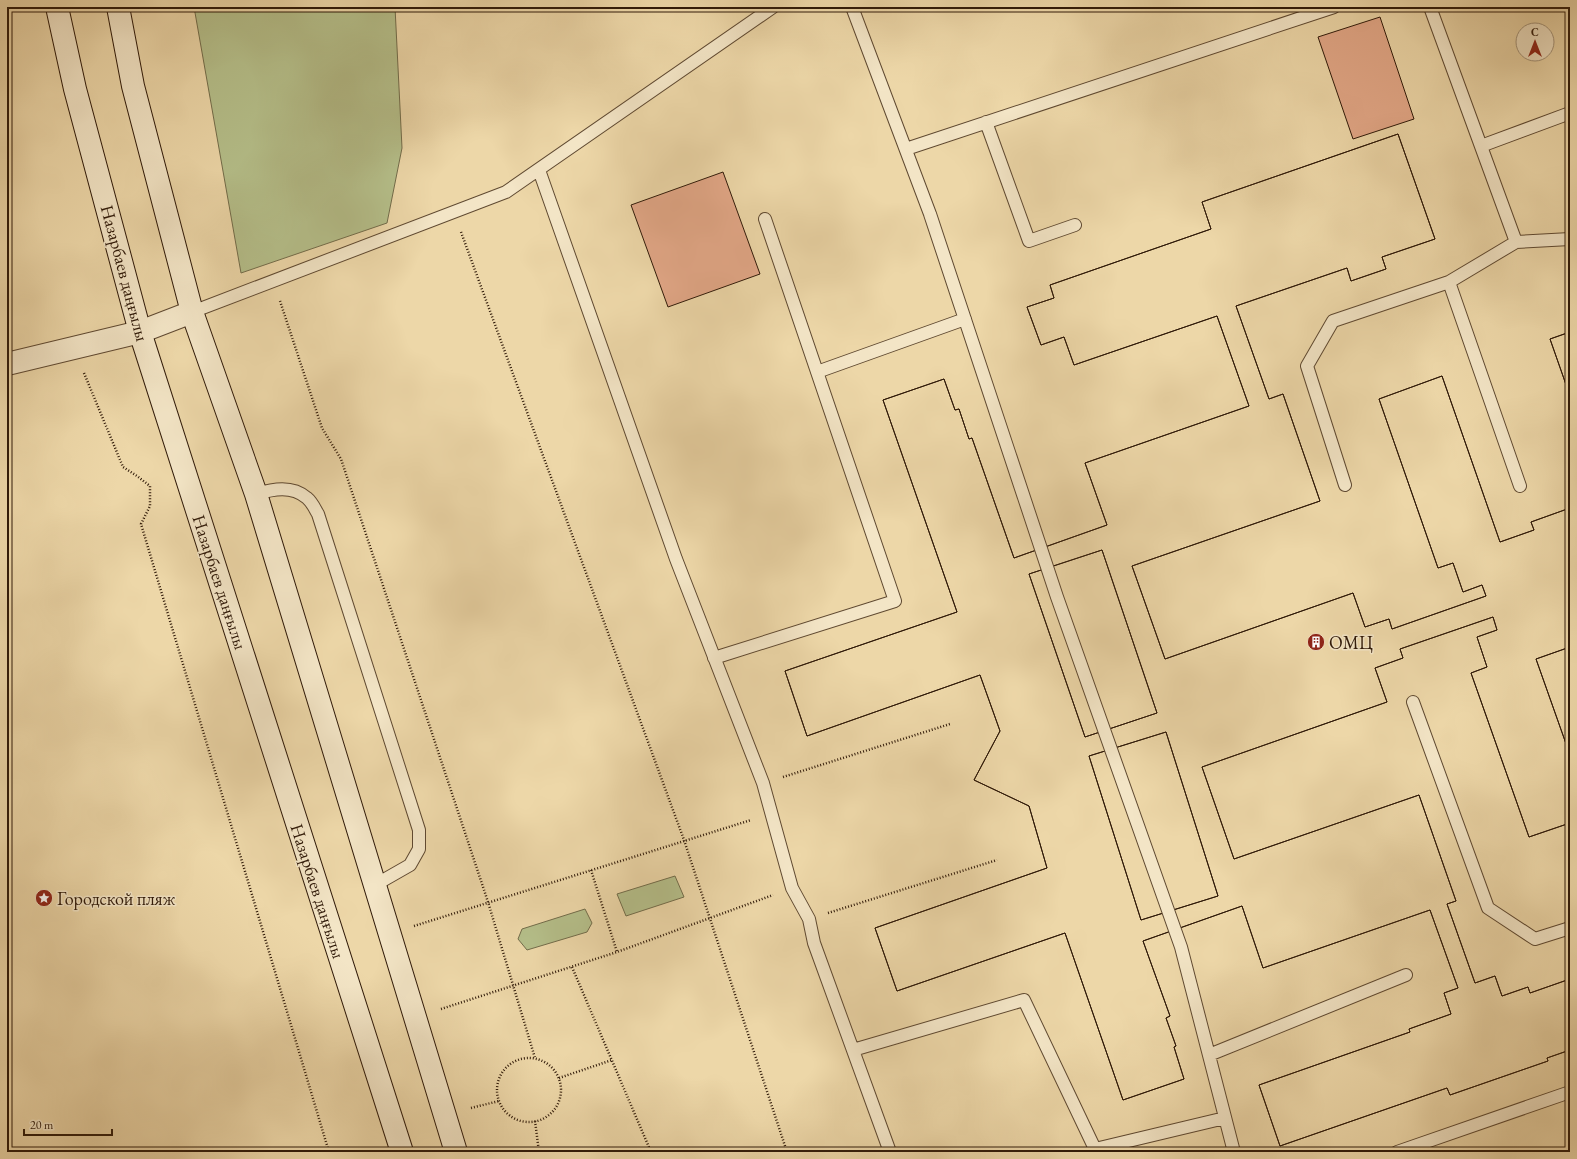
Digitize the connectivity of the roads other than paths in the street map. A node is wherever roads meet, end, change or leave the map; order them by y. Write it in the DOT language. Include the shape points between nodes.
graph roads {
  1 [pos="57,7"];
  2 [pos="118,7"];
  3 [pos="773,7"];
  4 [pos="852,7"];
  5 [pos="1334,7"];
  6 [pos="1430,7"];
  7 [pos="1570,113"];
  8 [pos="986,122"];
  9 [pos="1481,146"];
  10 [pos="906,149"];
  11 [pos="539,170"];
  12 [pos="765,219"];
  13 [pos="1076,225"];
  14 [pos="1570,239"];
  15 [pos="1516,242"];
  16 [pos="1449,282"];
  17 [pos="192,312"];
  18 [pos="965,318"];
  19 [pos="140,332"];
  20 [pos="7,364"];
  21 [pos="817,372"];
  22 [pos="1345,485"];
  23 [pos="1520,486"];
  24 [pos="256,494"];
  25 [pos="714,658"];
  26 [pos="1413,702"];
  27 [pos="375,885"];
  28 [pos="1570,928"];
  29 [pos="1406,975"];
  30 [pos="853,1050"];
  31 [pos="1209,1055"];
  32 [pos="1570,1092"];
  33 [pos="1225,1118"];
  34 [pos="402,1152"];
  35 [pos="456,1152"];
  36 [pos="890,1152"];
  37 [pos="1234,1152"];
  38 [pos="1397,1152"];
  1 -- 19 [label="main road, Назарбаев даңғылы" via="75,89"];
  2 -- 17 [label="main road" via="133,86"];
  3 -- 11 [label="lane"];
  4 -- 10 [label="lane"];
  5 -- 8 [label="lane"];
  6 -- 9 [label="lane"];
  7 -- 9 [label="lane"];
  8 -- 10 [label="lane"];
  8 -- 13 [label="lane" via="1029,240"];
  9 -- 15 [label="lane"];
  10 -- 18 [label="lane"];
  11 -- 17 [label="lane" via="506,192"];
  11 -- 25 [label="lane" via="676,558"];
  12 -- 21 [label="lane"];
  14 -- 15 [label="lane"];
  15 -- 16 [label="lane"];
  16 -- 22 [label="lane" via="1333,322 1307,366"];
  16 -- 23 [label="lane"];
  17 -- 19 [label="main road"];
  17 -- 24 [label="main road"];
  18 -- 21 [label="lane"];
  18 -- 31 [label="lane" via="1057,597 1181,947"];
  19 -- 20 [label="main road"];
  19 -- 34 [label="main road, Назарбаев даңғылы"];
  21 -- 25 [label="lane" via="894,601"];
  24 -- 27 [label="main road"];
  24 -- 27 [label="lane" via="275,489 293,490 308,499 318,514 419,830 419,849 410,865"];
  25 -- 30 [label="lane" via="763,783 792,888 809,919 814,943"];
  26 -- 28 [label="lane" via="1488,908 1535,939"];
  27 -- 35 [label="main road"];
  29 -- 31 [label="lane"];
  30 -- 33 [label="lane" via="1024,1000 1095,1149"];
  30 -- 36 [label="lane"];
  31 -- 33 [label="lane"];
  32 -- 38 [label="lane"];
  33 -- 37 [label="lane"];
}
